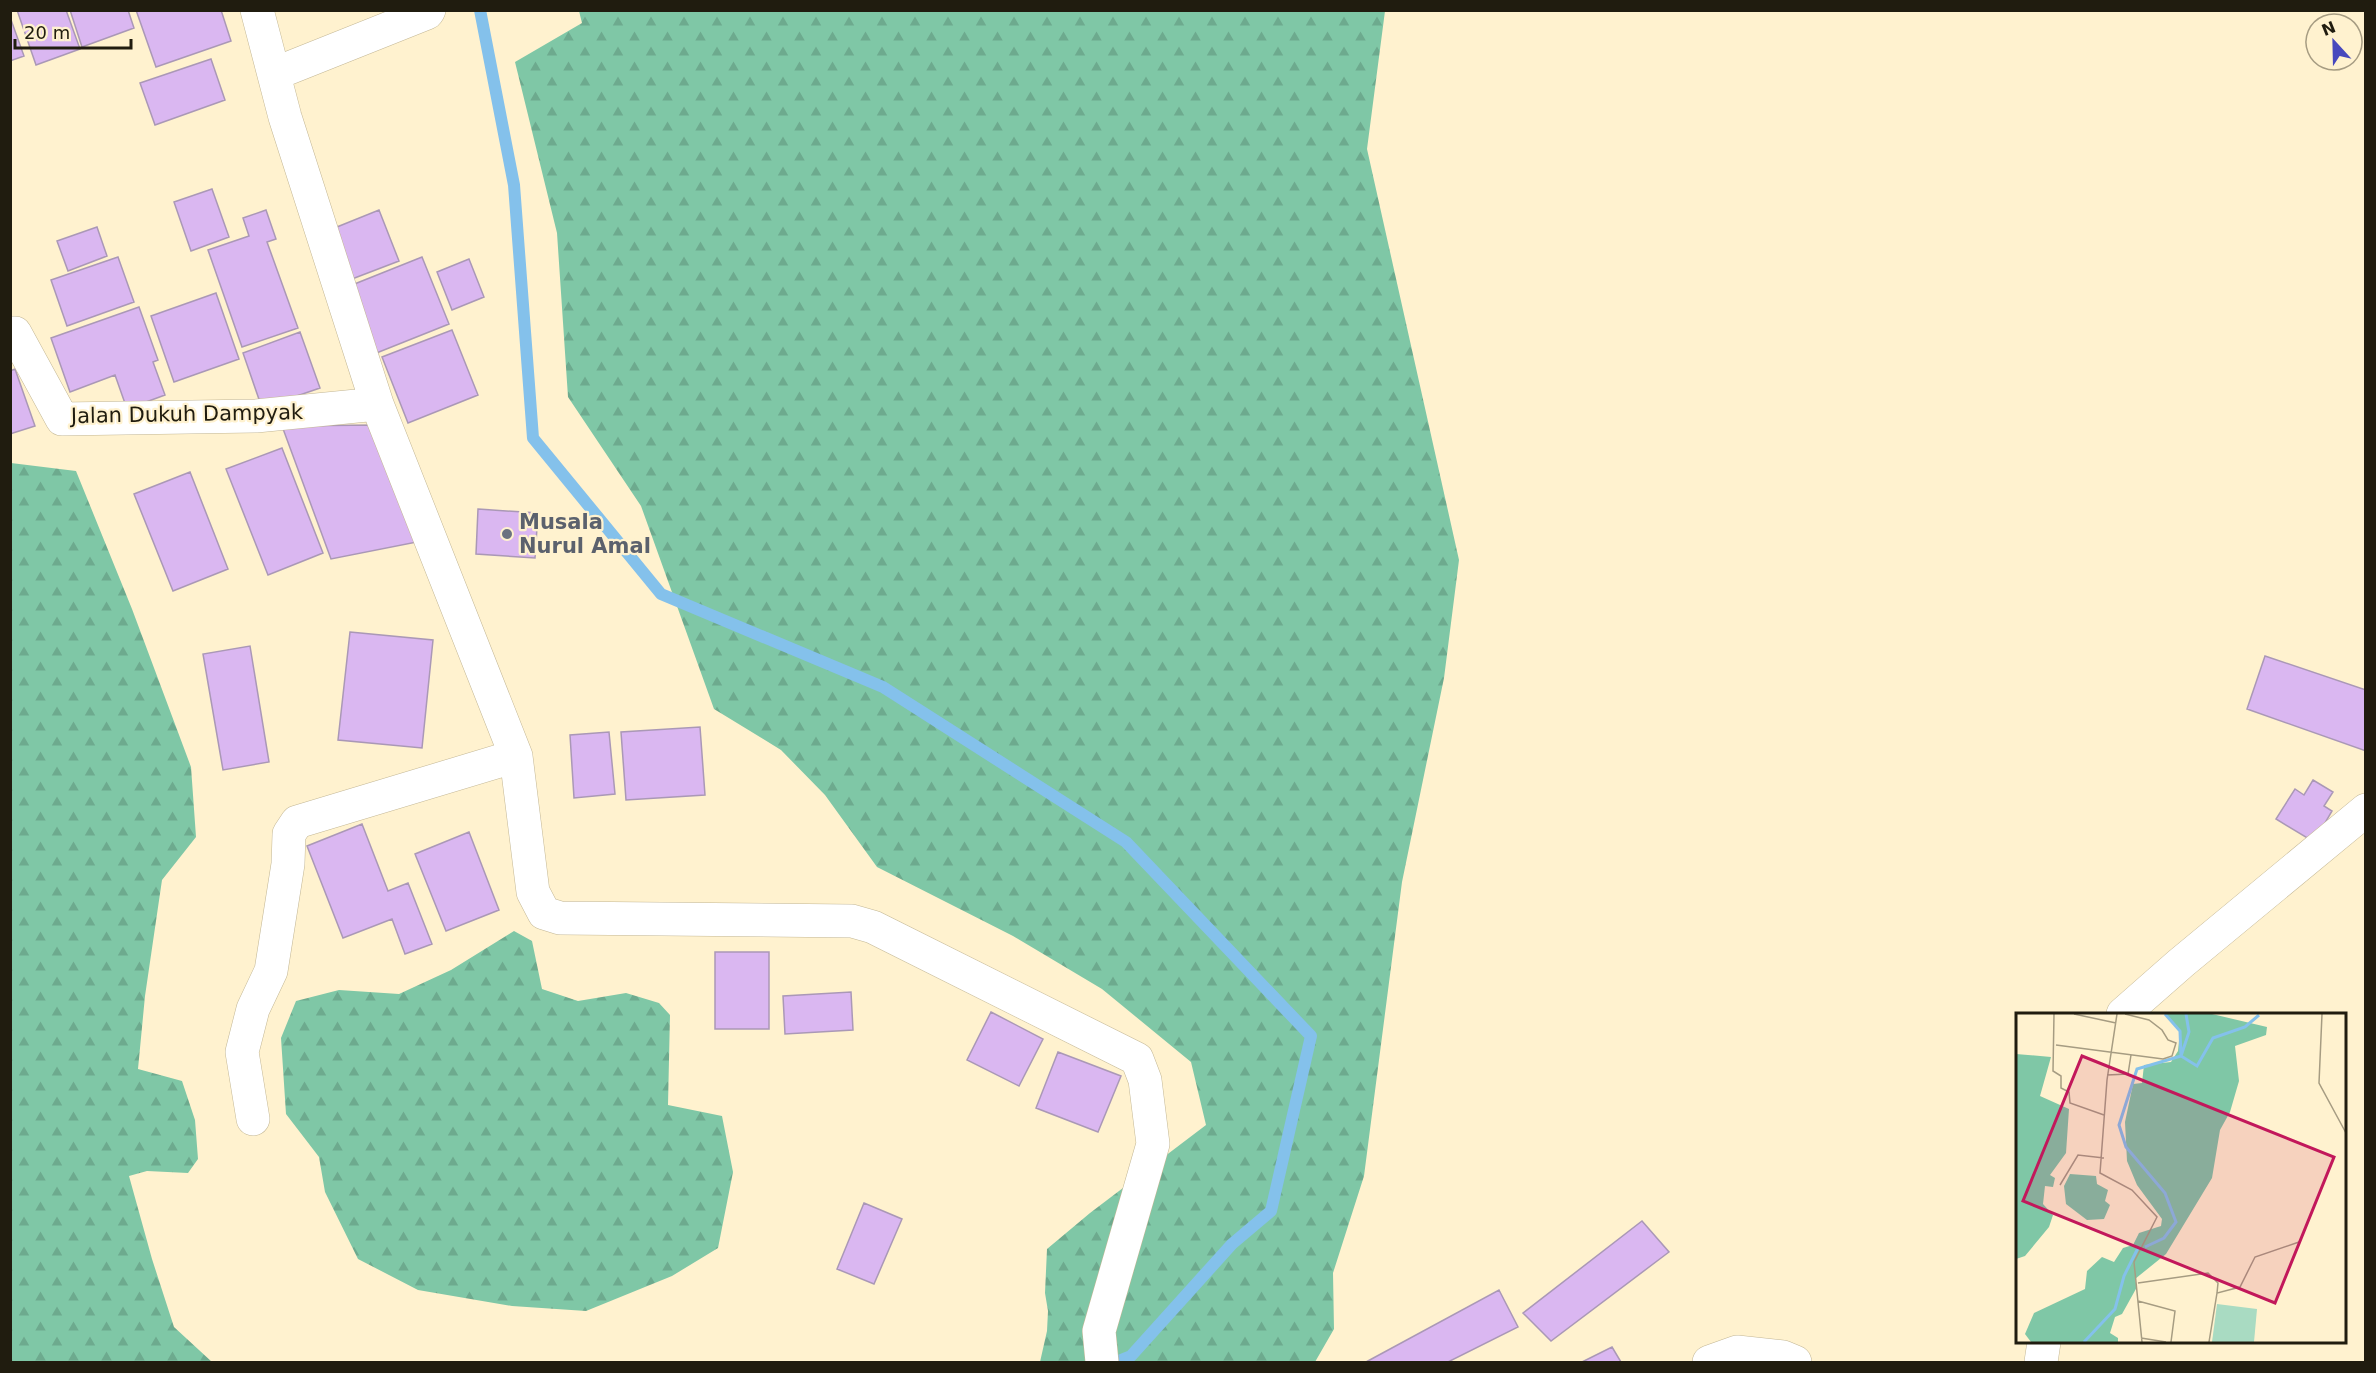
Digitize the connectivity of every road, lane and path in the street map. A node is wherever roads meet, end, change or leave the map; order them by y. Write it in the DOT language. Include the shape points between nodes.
graph roads {
  1 [pos="257,10"];
  2 [pos="429,10"];
  3 [pos="274,74"];
  4 [pos="10,333"];
  5 [pos="377,404"];
  6 [pos="516,756"];
  7 [pos="2366,810"];
  8 [pos="2124,1013"];
  9 [pos="252,1119"];
  10 [pos="2044,1343"];
  11 [pos="1100,1347"];
  12 [pos="1709,1362"];
  13 [pos="1795,1362"];
  14 [pos="2041,1362"];
  1 -- 3 [label="street"];
  2 -- 3 [label="street"];
  3 -- 5 [label="street"];
  4 -- 5 [label="street, Jalan Dukuh Dampyak" via="15,333 62,419 256,416"];
  5 -- 6 [label="street"];
  6 -- 9 [label="street" via="297,822 289,834 272,971 253,1009 242,1052"];
  6 -- 11 [label="street" via="533,892 544,913 560,918 852,921 873,927 1137,1059 1145,1080 1153,1144"];
  7 -- 8 [label="street"];
  10 -- 14 [label="street"];
  12 -- 13 [label="street" via="1737,1352"];
}
